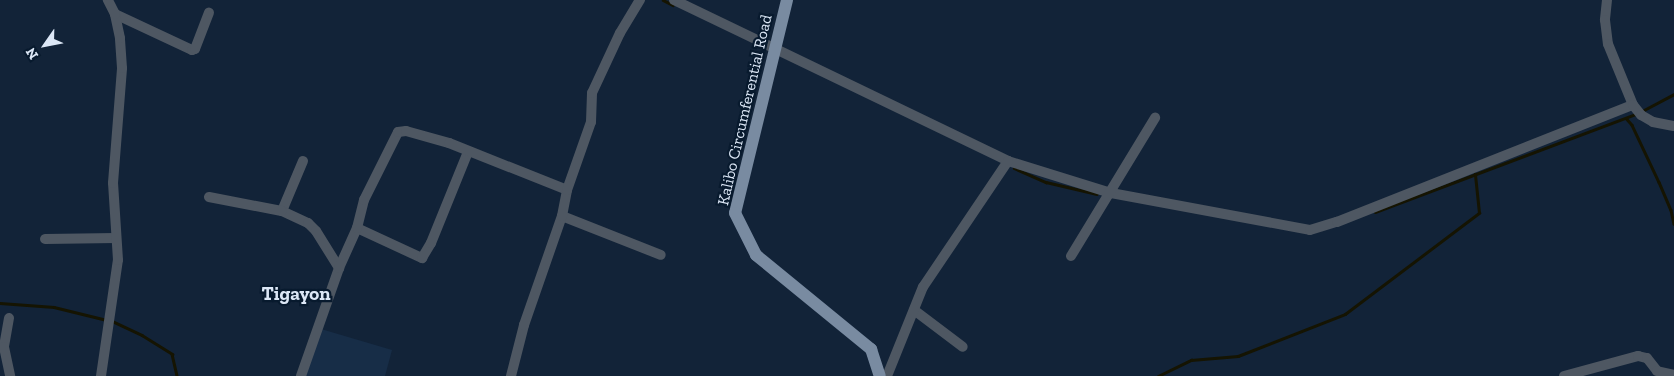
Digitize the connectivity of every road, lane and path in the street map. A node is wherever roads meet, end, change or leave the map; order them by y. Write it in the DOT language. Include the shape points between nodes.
graph roads {
  1 [pos="108,0"];
  2 [pos="640,0"];
  3 [pos="674,0"];
  4 [pos="787,0"];
  5 [pos="1607,0"];
  6 [pos="209,13"];
  7 [pos="116,14"];
  8 [pos="775,49"];
  9 [pos="1633,105"];
  10 [pos="1155,118"];
  11 [pos="1674,126"];
  12 [pos="468,152"];
  13 [pos="303,161"];
  14 [pos="1008,161"];
  15 [pos="567,190"];
  16 [pos="1111,193"];
  17 [pos="209,197"];
  18 [pos="282,211"];
  19 [pos="562,216"];
  20 [pos="357,228"];
  21 [pos="116,238"];
  22 [pos="45,239"];
  23 [pos="661,255"];
  24 [pos="1071,256"];
  25 [pos="339,268"];
  26 [pos="914,310"];
  27 [pos="9,318"];
  28 [pos="963,348"];
  29 [pos="1674,375"];
  30 [pos="10,376"];
  31 [pos="101,376"];
  32 [pos="301,376"];
  33 [pos="511,376"];
  34 [pos="880,376"];
  35 [pos="887,376"];
  36 [pos="1564,376"];
  1 -- 7 [label="street"];
  2 -- 15 [label="street" via="595,85 590,122"];
  3 -- 8 [label="street"];
  4 -- 8 [label="main road, Kalibo Circumferential Road"];
  5 -- 9 [label="street" via="1608,44"];
  6 -- 7 [label="street" via="192,50"];
  7 -- 21 [label="street" via="122,68 113,184"];
  8 -- 14 [label="street"];
  8 -- 34 [label="main road, Kalibo Circumferential Road" via="735,213 756,256 871,349"];
  9 -- 11 [label="street" via="1653,122"];
  9 -- 16 [label="street" via="1310,230"];
  10 -- 16 [label="street"];
  12 -- 15 [label="street"];
  12 -- 20 [label="street" via="449,143 406,131 398,132 364,200"];
  12 -- 20 [label="street" via="422,258"];
  13 -- 18 [label="street"];
  14 -- 16 [label="street"];
  14 -- 26 [label="street" via="923,287"];
  15 -- 19 [label="street"];
  16 -- 24 [label="street"];
  17 -- 18 [label="street"];
  18 -- 25 [label="street" via="308,223 316,231"];
  19 -- 23 [label="street"];
  19 -- 33 [label="street" via="524,325"];
  20 -- 25 [label="street"];
  21 -- 22 [label="street"];
  21 -- 31 [label="street" via="118,260"];
  25 -- 32 [label="street"];
  26 -- 28 [label="street"];
  26 -- 35 [label="street"];
  27 -- 30 [label="street" via="4,347"];
  29 -- 36 [label="street" via="1657,372 1647,358 1638,356"];
}
